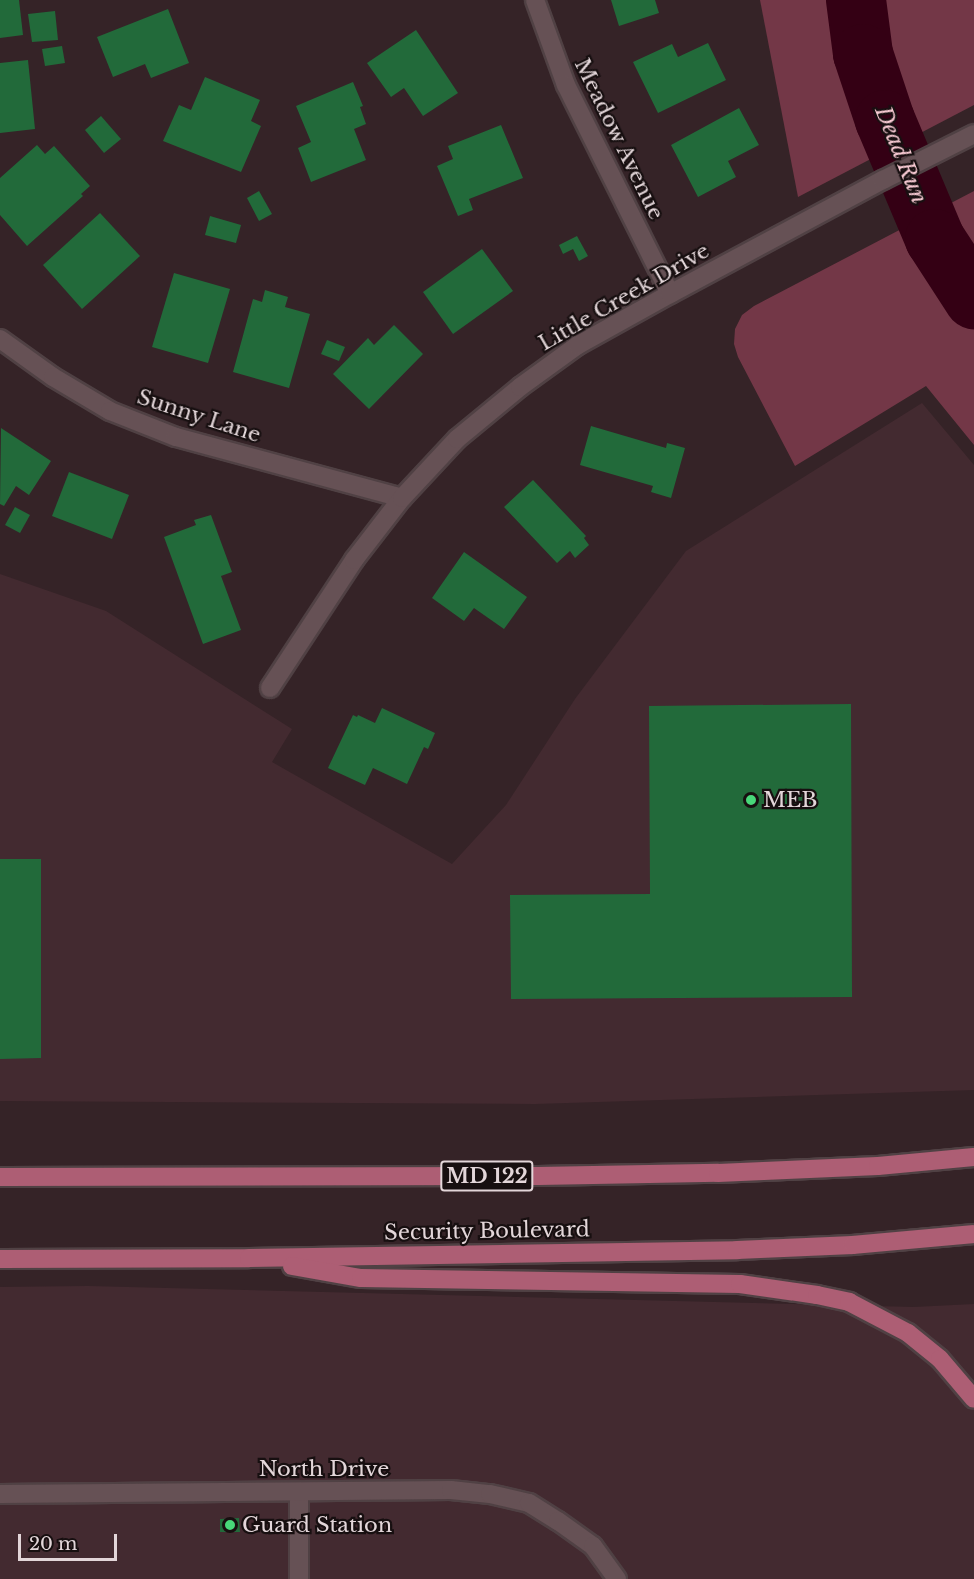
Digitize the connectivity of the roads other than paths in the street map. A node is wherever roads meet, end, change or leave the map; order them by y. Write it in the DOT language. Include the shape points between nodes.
graph roads {
  1 [pos="535,0"];
  2 [pos="974,134"];
  3 [pos="670,294"];
  4 [pos="0,339"];
  5 [pos="402,498"];
  6 [pos="270,688"];
  7 [pos="974,1157"];
  8 [pos="0,1177"];
  9 [pos="974,1234"];
  10 [pos="249,1258"];
  11 [pos="0,1259"];
  12 [pos="974,1399"];
  13 [pos="298,1492"];
  14 [pos="0,1494"];
  15 [pos="299,1579"];
  16 [pos="616,1579"];
  1 -- 3 [label="street, Meadow Avenue" via="566,85"];
  2 -- 3 [label="street, Little Creek Drive"];
  3 -- 5 [label="street, Little Creek Drive" via="578,345 520,387 457,439"];
  4 -- 5 [label="street, Sunny Lane" via="110,411 176,437"];
  5 -- 6 [label="street, Little Creek Drive" via="354,560"];
  7 -- 8 [label="main road, MD 122" via="718,1173"];
  9 -- 10 [label="main road, Security Boulevard" via="737,1250"];
  10 -- 11 [label="main road, Security Boulevard"];
  10 -- 12 [label="main road" via="361,1278 740,1284 817,1295 849,1302 908,1333 939,1359"];
  13 -- 14 [label="street, North Drive"];
  13 -- 15 [label="street"];
  13 -- 16 [label="street, North Drive" via="451,1491 529,1503 593,1546"];
}
